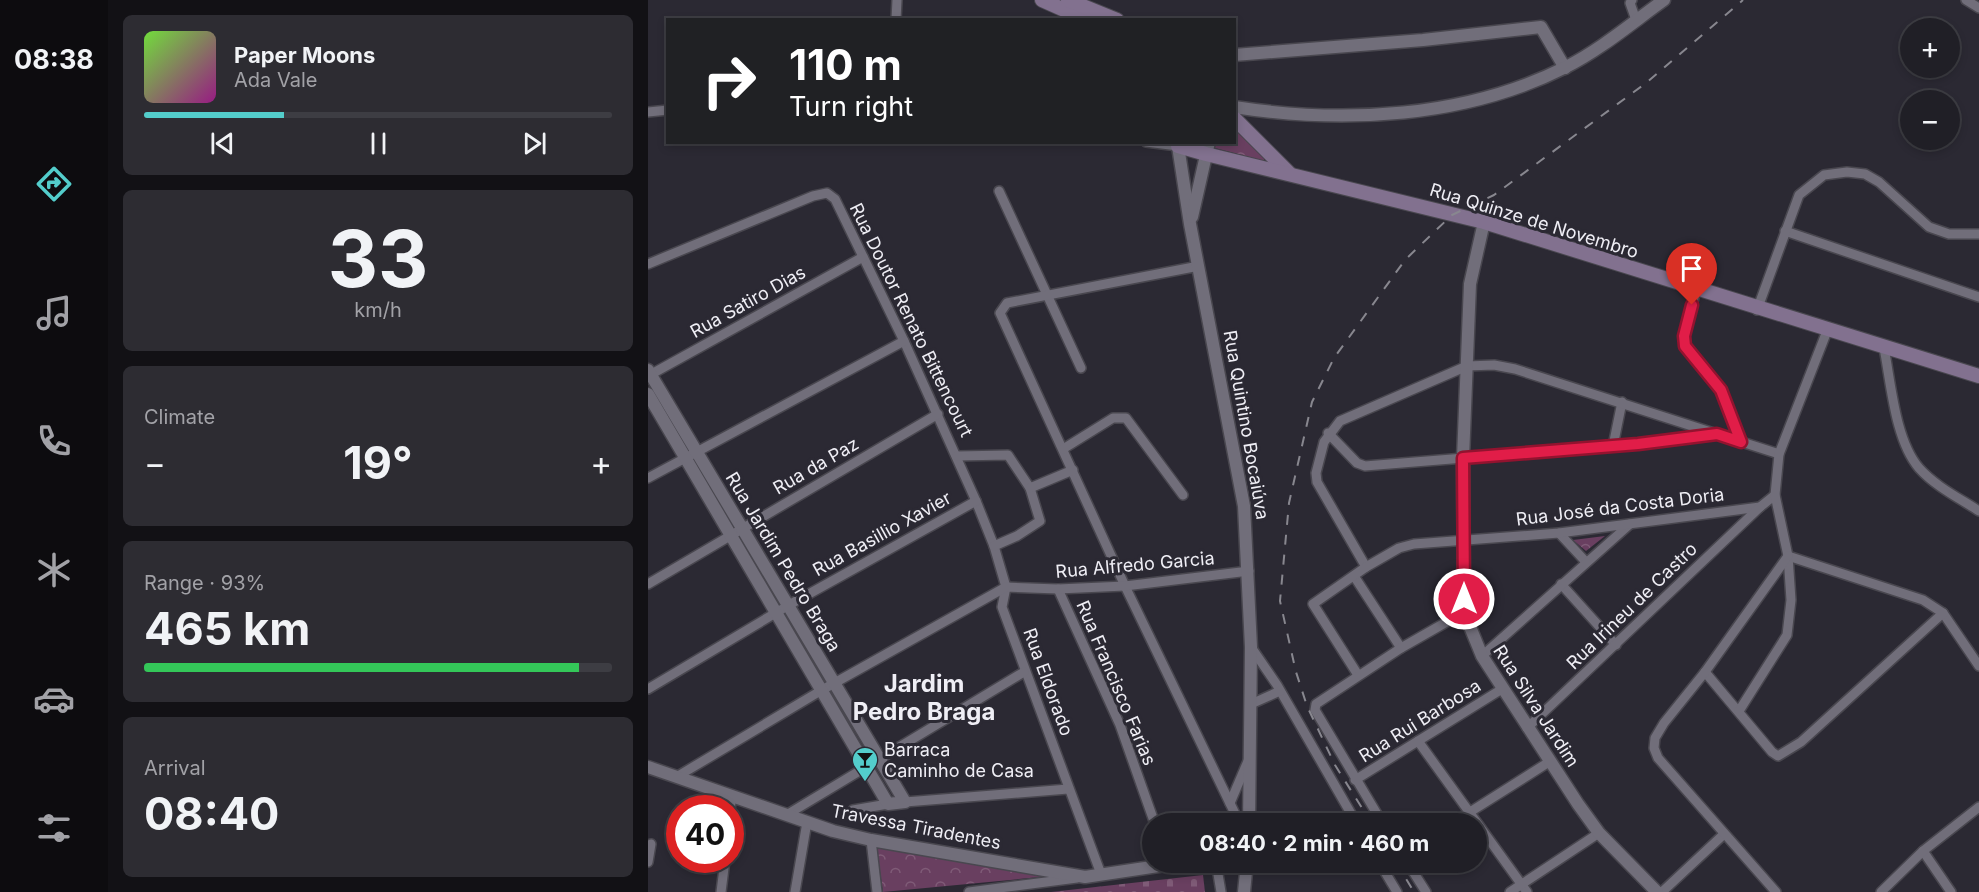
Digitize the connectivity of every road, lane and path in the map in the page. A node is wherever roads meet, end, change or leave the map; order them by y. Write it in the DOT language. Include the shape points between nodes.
graph roads {
  1 [pos="897,0"];
  2 [pos="1042,0"];
  3 [pos="1068,0"];
  4 [pos="1632,0"];
  5 [pos="1664,0"];
  6 [pos="1966,0"];
  7 [pos="1979,8"];
  8 [pos="896,18"];
  9 [pos="1082,18"];
  10 [pos="1112,18"];
  11 [pos="1636,20"];
  12 [pos="1236,55"];
  13 [pos="1564,68"];
  14 [pos="1236,107"];
  15 [pos="666,110"];
  16 [pos="648,112"];
  17 [pos="1236,120"];
  18 [pos="1178,144"];
  19 [pos="1208,148"];
  20 [pos="1289,173"];
  21 [pos="999,192"];
  22 [pos="1484,222"];
  23 [pos="1190,224"];
  24 [pos="1785,231"];
  25 [pos="1979,234"];
  26 [pos="863,257"];
  27 [pos="652,262"];
  28 [pos="1199,266"];
  29 [pos="1696,290"];
  30 [pos="1047,293"];
  31 [pos="1979,297"];
  32 [pos="1757,309"];
  33 [pos="1827,331"];
  34 [pos="904,341"];
  35 [pos="1884,348"];
  36 [pos="1467,366"];
  37 [pos="1081,368"];
  38 [pos="649,373"];
  39 [pos="1979,376"];
  40 [pos="648,394"];
  41 [pos="1622,402"];
  42 [pos="938,414"];
  43 [pos="1328,433"];
  44 [pos="1717,434"];
  45 [pos="1741,442"];
  46 [pos="1613,446"];
  47 [pos="1063,449"];
  48 [pos="696,453"];
  49 [pos="1779,454"];
  50 [pos="957,456"];
  51 [pos="1463,458"];
  52 [pos="685,459"];
  53 [pos="1073,470"];
  54 [pos="648,478"];
  55 [pos="1030,488"];
  56 [pos="1183,495"];
  57 [pos="1775,495"];
  58 [pos="976,501"];
  59 [pos="1760,507"];
  60 [pos="1979,512"];
  61 [pos="1630,524"];
  62 [pos="742,528"];
  63 [pos="1559,532"];
  64 [pos="730,536"];
  65 [pos="1464,540"];
  66 [pos="994,546"];
  67 [pos="1788,556"];
  68 [pos="1586,562"];
  69 [pos="1366,567"];
  70 [pos="1249,571"];
  71 [pos="1354,576"];
  72 [pos="648,584"];
  73 [pos="1561,584"];
  74 [pos="1125,586"];
  75 [pos="1006,587"];
  76 [pos="1058,589"];
  77 [pos="789,605"];
  78 [pos="1464,612"];
  79 [pos="775,613"];
  80 [pos="1943,613"];
  81 [pos="1616,645"];
  82 [pos="1251,647"];
  83 [pos="1401,648"];
  84 [pos="1482,656"];
  85 [pos="1979,666"];
  86 [pos="1024,672"];
  87 [pos="1705,672"];
  88 [pos="1358,675"];
  89 [pos="835,684"];
  90 [pos="648,688"];
  91 [pos="1502,689"];
  92 [pos="822,690"];
  93 [pos="1280,692"];
  94 [pos="1251,704"];
  95 [pos="1739,711"];
  96 [pos="1527,728"];
  97 [pos="1418,741"];
  98 [pos="880,759"];
  99 [pos="1249,759"];
  100 [pos="1549,762"];
  101 [pos="648,767"];
  102 [pos="866,768"];
  103 [pos="678,776"];
  104 [pos="1355,780"];
  105 [pos="1068,789"];
  106 [pos="729,795"];
  107 [pos="744,800"];
  108 [pos="905,802"];
  109 [pos="1230,803"];
  110 [pos="888,804"];
  111 [pos="1979,807"];
  112 [pos="853,810"];
  113 [pos="1469,812"];
  114 [pos="1151,813"];
  115 [pos="1235,813"];
  116 [pos="1249,813"];
  117 [pos="1351,813"];
  118 [pos="1376,813"];
  119 [pos="788,814"];
  120 [pos="807,822"];
  121 [pos="1599,833"];
  122 [pos="1724,835"];
  123 [pos="871,840"];
  124 [pos="651,844"];
  125 [pos="1923,851"];
  126 [pos="648,862"];
  127 [pos="1142,867"];
  128 [pos="723,873"];
  129 [pos="1218,873"];
  130 [pos="1246,873"];
  131 [pos="1385,873"];
  132 [pos="1414,873"];
  133 [pos="1101,874"];
  134 [pos="1085,877"];
  135 [pos="1524,888"];
  136 [pos="721,892"];
  137 [pos="795,892"];
  138 [pos="876,892"];
  139 [pos="969,892"];
  140 [pos="1221,892"];
  141 [pos="1244,892"];
  142 [pos="1396,892"];
  143 [pos="1426,892"];
  144 [pos="1510,892"];
  145 [pos="1656,892"];
  146 [pos="1662,892"];
  147 [pos="1776,892"];
  148 [pos="1881,892"];
  149 [pos="1951,892"];
  1 -- 8 [label="street"];
  2 -- 9 [label="main road"];
  3 -- 10 [label="main road"];
  4 -- 11 [label="street"];
  5 -- 11 [label="street"];
  6 -- 7 [label="street"];
  11 -- 13 [label="street"];
  12 -- 13 [label="street" via="1541,27"];
  13 -- 14 [label="street" via="1469,101 1421,110 1334,117"];
  15 -- 16 [label="street"];
  17 -- 20 [label="main road"];
  18 -- 19 [label="main road, Rua Quinze de Novembro"];
  18 -- 23 [label="street, Rua Quintino Bocaiúva"];
  19 -- 20 [label="main road, Rua Quinze de Novembro"];
  19 -- 23 [label="street"];
  20 -- 22 [label="main road, Rua Quinze de Novembro"];
  21 -- 30 [label="street"];
  22 -- 29 [label="main road, Rua Quinze de Novembro"];
  22 -- 36 [label="street, Rua Silva Jardim" via="1470,284"];
  23 -- 28 [label="street, Rua Quintino Bocaiúva"];
  24 -- 25 [label="street" via="1803,189 1824,175 1847,172 1864,174 1879,182 1929,227 1949,234"];
  24 -- 31 [label="street"];
  24 -- 32 [label="street"];
  26 -- 27 [label="street, Rua Doutor Renato Bittencourt" via="835,199 827,193"];
  26 -- 34 [label="street, Rua Doutor Renato Bittencourt"];
  26 -- 38 [label="street, Rua Satiro Dias"];
  28 -- 30 [label="street"];
  28 -- 70 [label="street, Rua Quintino Bocaiúva" via="1244,506"];
  29 -- 32 [label="main road, Rua Quinze de Novembro"];
  29 -- 45 [label="street" via="1685,346 1721,390"];
  30 -- 37 [label="street"];
  30 -- 47 [label="street" via="1007,303 1000,313"];
  32 -- 33 [label="main road, Rua Quinze de Novembro"];
  33 -- 35 [label="main road, Rua Quinze de Novembro"];
  33 -- 49 [label="street"];
  34 -- 42 [label="street, Rua Doutor Renato Bittencourt"];
  34 -- 48 [label="street"];
  35 -- 39 [label="main road, Rua Quinze de Novembro"];
  35 -- 60 [label="street" via="1901,434 1909,454 1931,480"];
  36 -- 41 [label="street" via="1515,369"];
  36 -- 43 [label="street" via="1340,421"];
  36 -- 51 [label="street, Rua Silva Jardim"];
  38 -- 48 [label="street, Rua Jardim Pedro Braga"];
  40 -- 52 [label="street, Rua Jardim Pedro Braga"];
  41 -- 44 [label="street"];
  41 -- 46 [label="street"];
  42 -- 50 [label="street, Rua Doutor Renato Bittencourt"];
  42 -- 62 [label="street, Rua da Paz"];
  43 -- 51 [label="street" via="1356,463 1365,466"];
  43 -- 69 [label="street" via="1320,452 1317,482"];
  44 -- 45 [label="street"];
  44 -- 46 [label="street"];
  45 -- 49 [label="street"];
  46 -- 51 [label="street"];
  47 -- 53 [label="street"];
  47 -- 56 [label="street" via="1113,418 1126,418"];
  48 -- 52 [label="street"];
  48 -- 62 [label="street, Rua Jardim Pedro Braga"];
  49 -- 57 [label="street"];
  50 -- 55 [label="street, Rua Doutor Renato Bittencourt" via="1008,454"];
  50 -- 58 [label="street, Rua Doutor Renato Bittencourt"];
  51 -- 65 [label="street, Rua Silva Jardim"];
  52 -- 54 [label="street"];
  52 -- 64 [label="street, Rua Jardim Pedro Braga"];
  53 -- 55 [label="street"];
  53 -- 74 [label="street"];
  55 -- 66 [label="street, Rua Doutor Renato Bittencourt" via="1040,520"];
  57 -- 59 [label="street"];
  57 -- 67 [label="street"];
  58 -- 66 [label="street, Rua Doutor Renato Bittencourt"];
  58 -- 77 [label="street, Rua Basillio Xavier"];
  59 -- 61 [label="street, Rua José da Costa Doria"];
  59 -- 81 [label="street, Rua Irineu de Castro"];
  61 -- 63 [label="street, Rua José da Costa Doria"];
  61 -- 68 [label="street"];
  62 -- 64 [label="street, Rua da Paz"];
  62 -- 77 [label="street, Rua Jardim Pedro Braga"];
  63 -- 65 [label="street, Rua José da Costa Doria"];
  63 -- 68 [label="street"];
  64 -- 72 [label="street, Rua da Paz"];
  64 -- 79 [label="street, Rua Jardim Pedro Braga"];
  65 -- 69 [label="street, Rua José da Costa Doria" via="1399,548"];
  65 -- 78 [label="street, Rua Silva Jardim"];
  66 -- 75 [label="street, Rua Doutor Renato Bittencourt"];
  67 -- 80 [label="street" via="1923,600"];
  67 -- 87 [label="street"];
  67 -- 95 [label="street" via="1791,600 1787,635"];
  68 -- 73 [label="street"];
  69 -- 71 [label="street, Rua José da Costa Doria"];
  70 -- 74 [label="street, Rua Alfredo Garcia"];
  70 -- 82 [label="street, Rua Quintino Bocaiúva"];
  71 -- 83 [label="street"];
  71 -- 88 [label="street, Rua José da Costa Doria" via="1313,604"];
  73 -- 81 [label="street"];
  73 -- 84 [label="street"];
  74 -- 76 [label="street, Rua Alfredo Garcia"];
  74 -- 109 [label="street"];
  75 -- 76 [label="street, Rua Alfredo Garcia"];
  75 -- 86 [label="street, Rua Eldorado" via="1002,607"];
  75 -- 89 [label="street"];
  76 -- 114 [label="street, Rua Francisco Farias" via="1120,725"];
  77 -- 79 [label="street, Rua Basillio Xavier"];
  77 -- 89 [label="street, Rua Jardim Pedro Braga"];
  78 -- 83 [label="street"];
  78 -- 84 [label="street, Rua Silva Jardim"];
  79 -- 90 [label="street, Rua Basillio Xavier"];
  79 -- 92 [label="street, Rua Jardim Pedro Braga"];
  80 -- 85 [label="street"];
  80 -- 95 [label="street" via="1785,753 1778,756 1772,752"];
  81 -- 96 [label="street, Rua Irineu de Castro"];
  82 -- 93 [label="street"];
  82 -- 94 [label="street, Rua Quintino Bocaiúva"];
  83 -- 88 [label="street"];
  84 -- 91 [label="street, Rua Silva Jardim"];
  86 -- 98 [label="street"];
  86 -- 105 [label="street, Rua Eldorado"];
  87 -- 95 [label="street"];
  87 -- 122 [label="street" via="1664,723 1654,748 1658,758"];
  88 -- 104 [label="street" via="1316,704 1315,710"];
  89 -- 92 [label="street"];
  89 -- 98 [label="street, Rua Jardim Pedro Braga"];
  91 -- 96 [label="street, Rua Silva Jardim"];
  91 -- 97 [label="street, Rua Rui Barbosa"];
  92 -- 102 [label="street, Rua Jardim Pedro Braga"];
  92 -- 103 [label="street"];
  93 -- 94 [label="street"];
  93 -- 117 [label="street"];
  94 -- 99 [label="street, Rua Quintino Bocaiúva"];
  96 -- 100 [label="street, Rua Silva Jardim"];
  97 -- 104 [label="street, Rua Rui Barbosa"];
  97 -- 113 [label="street"];
  98 -- 102 [label="street"];
  98 -- 108 [label="street, Rua Jardim Pedro Braga"];
  99 -- 109 [label="street"];
  99 -- 116 [label="street, Rua Quintino Bocaiúva"];
  100 -- 113 [label="street"];
  100 -- 121 [label="street, Rua Silva Jardim"];
  101 -- 103 [label="street, Travessa Tiradentes"];
  102 -- 110 [label="street, Rua Jardim Pedro Braga"];
  102 -- 119 [label="street"];
  103 -- 106 [label="street, Travessa Tiradentes"];
  104 -- 118 [label="street"];
  105 -- 108 [label="street"];
  105 -- 133 [label="street, Rua Eldorado"];
  107 -- 119 [label="street, Travessa Tiradentes"];
  108 -- 110 [label="street"];
  109 -- 115 [label="street"];
  110 -- 112 [label="street"];
  111 -- 125 [label="street"];
  113 -- 135 [label="street"];
  119 -- 120 [label="street, Travessa Tiradentes"];
  120 -- 123 [label="street, Travessa Tiradentes"];
  120 -- 137 [label="street"];
  121 -- 135 [label="street"];
  121 -- 145 [label="street, Rua Silva Jardim"];
  122 -- 146 [label="street"];
  122 -- 147 [label="street"];
  123 -- 134 [label="street, Travessa Tiradentes"];
  123 -- 138 [label="street"];
  124 -- 126 [label="street"];
  125 -- 148 [label="street"];
  125 -- 149 [label="street"];
  127 -- 133 [label="street, Travessa Tiradentes"];
  128 -- 136 [label="street"];
  129 -- 140 [label="street"];
  130 -- 141 [label="street"];
  131 -- 142 [label="street"];
  132 -- 143 [label="street"];
  133 -- 134 [label="street, Travessa Tiradentes"];
  134 -- 139 [label="street"];
  135 -- 144 [label="street"];
}
